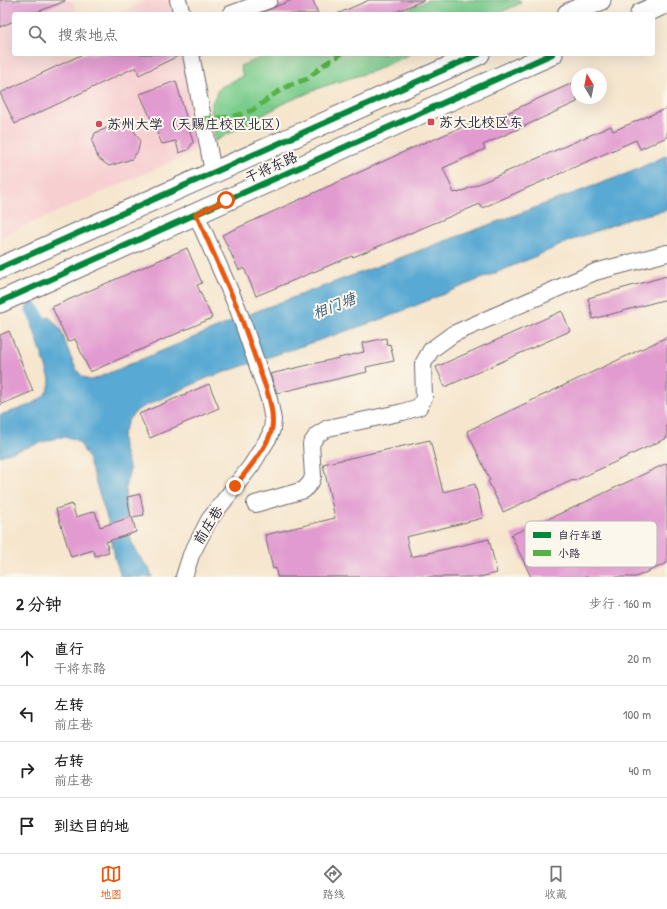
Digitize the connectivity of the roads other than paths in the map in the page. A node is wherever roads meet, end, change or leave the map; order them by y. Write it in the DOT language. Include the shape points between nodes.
graph roads {
  1 [pos="178,0"];
  2 [pos="269,0"];
  3 [pos="600,0"];
  4 [pos="667,2"];
  5 [pos="181,12"];
  6 [pos="236,12"];
  7 [pos="573,12"];
  8 [pos="645,12"];
  9 [pos="191,56"];
  10 [pos="474,56"];
  11 [pos="548,56"];
  12 [pos="213,172"];
  13 [pos="196,214"];
  14 [pos="667,253"];
  15 [pos="0,268"];
  16 [pos="0,302"];
  17 [pos="255,504"];
  18 [pos="184,577"];
  1 -- 5 [label="street"];
  2 -- 6 [label="street"];
  3 -- 7 [label="main road"];
  4 -- 8 [label="main road"];
  9 -- 12 [label="street"];
  10 -- 12 [label="main road, 干将东路"];
  11 -- 13 [label="main road, 干将东路"];
  12 -- 15 [label="main road, 干将东路"];
  13 -- 16 [label="main road, 干将东路"];
  13 -- 18 [label="street, 前庄巷" via="238,309 269,399 272,429 266,444 251,466 209,520 191,555"];
  14 -- 17 [label="street" via="595,272 453,334 431,350 423,364 424,398 419,407 328,428 317,435 311,444 313,476 304,490"];
}
